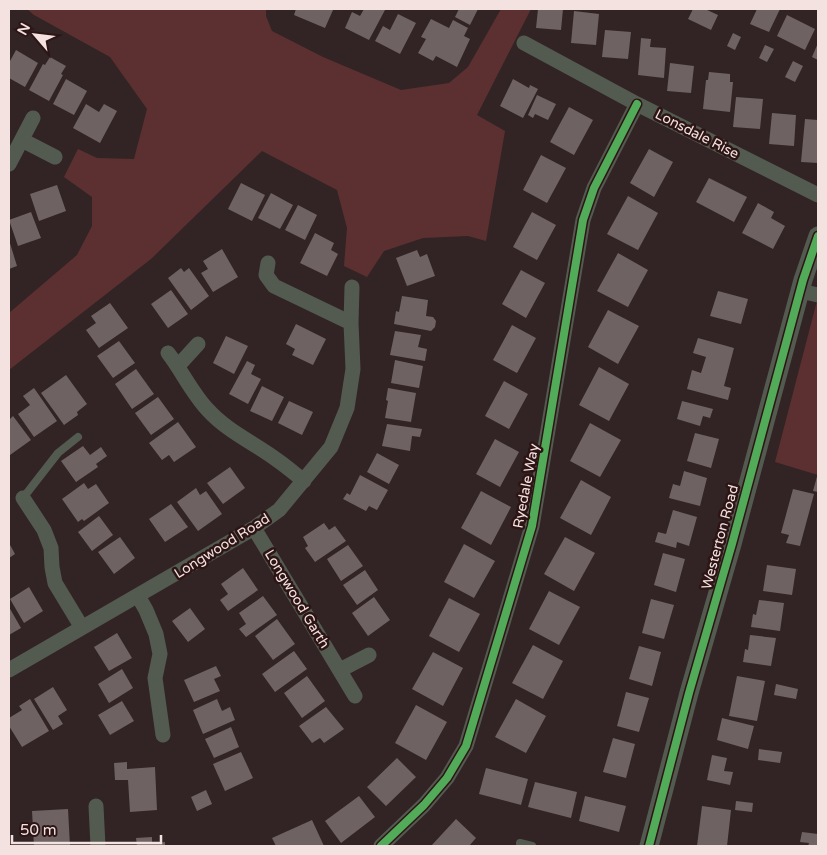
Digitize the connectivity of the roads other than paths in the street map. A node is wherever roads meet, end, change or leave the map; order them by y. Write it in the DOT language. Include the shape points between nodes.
graph roads {
  1 [pos="524,43"];
  2 [pos="638,104"];
  3 [pos="33,118"];
  4 [pos="22,140"];
  5 [pos="55,157"];
  6 [pos="9,164"];
  7 [pos="818,195"];
  8 [pos="818,236"];
  9 [pos="268,263"];
  10 [pos="352,287"];
  11 [pos="809,293"];
  12 [pos="351,323"];
  13 [pos="198,344"];
  14 [pos="168,353"];
  15 [pos="178,366"];
  16 [pos="78,437"];
  17 [pos="304,481"];
  18 [pos="22,498"];
  19 [pos="254,528"];
  20 [pos="138,596"];
  21 [pos="81,626"];
  22 [pos="370,655"];
  23 [pos="9,670"];
  24 [pos="340,670"];
  25 [pos="355,696"];
  26 [pos="163,735"];
  27 [pos="96,806"];
  28 [pos="520,843"];
  29 [pos="98,846"];
  30 [pos="381,846"];
  31 [pos="532,846"];
  32 [pos="649,846"];
  1 -- 2 [label="street, Lonsdale Rise"];
  2 -- 7 [label="street, Lonsdale Rise"];
  2 -- 30 [label="street, Ryedale Way" via="594,188 583,220 532,526 466,746 447,778"];
  3 -- 4 [label="street"];
  4 -- 5 [label="street"];
  4 -- 6 [label="street"];
  8 -- 11 [label="street, Westerton Road"];
  9 -- 12 [label="street" via="266,275 274,286"];
  10 -- 12 [label="street, Longwood Road"];
  11 -- 32 [label="street, Westerton Road" via="732,544"];
  12 -- 17 [label="street, Longwood Road" via="353,370 347,408 331,447"];
  13 -- 15 [label="street"];
  14 -- 15 [label="street"];
  15 -- 17 [label="street" via="208,410"];
  16 -- 18 [label="lane" via="58,454"];
  17 -- 19 [label="street, Longwood Road" via="279,510"];
  18 -- 21 [label="street" via="44,530 51,548 55,583"];
  19 -- 20 [label="street, Longwood Road"];
  19 -- 24 [label="street, Longwood Garth"];
  20 -- 21 [label="street, Longwood Road"];
  20 -- 26 [label="street" via="156,634 160,654 155,678"];
  21 -- 23 [label="street, Longwood Road"];
  22 -- 24 [label="street"];
  24 -- 25 [label="street, Longwood Garth"];
  27 -- 29 [label="street"];
  28 -- 31 [label="lane"];
}
